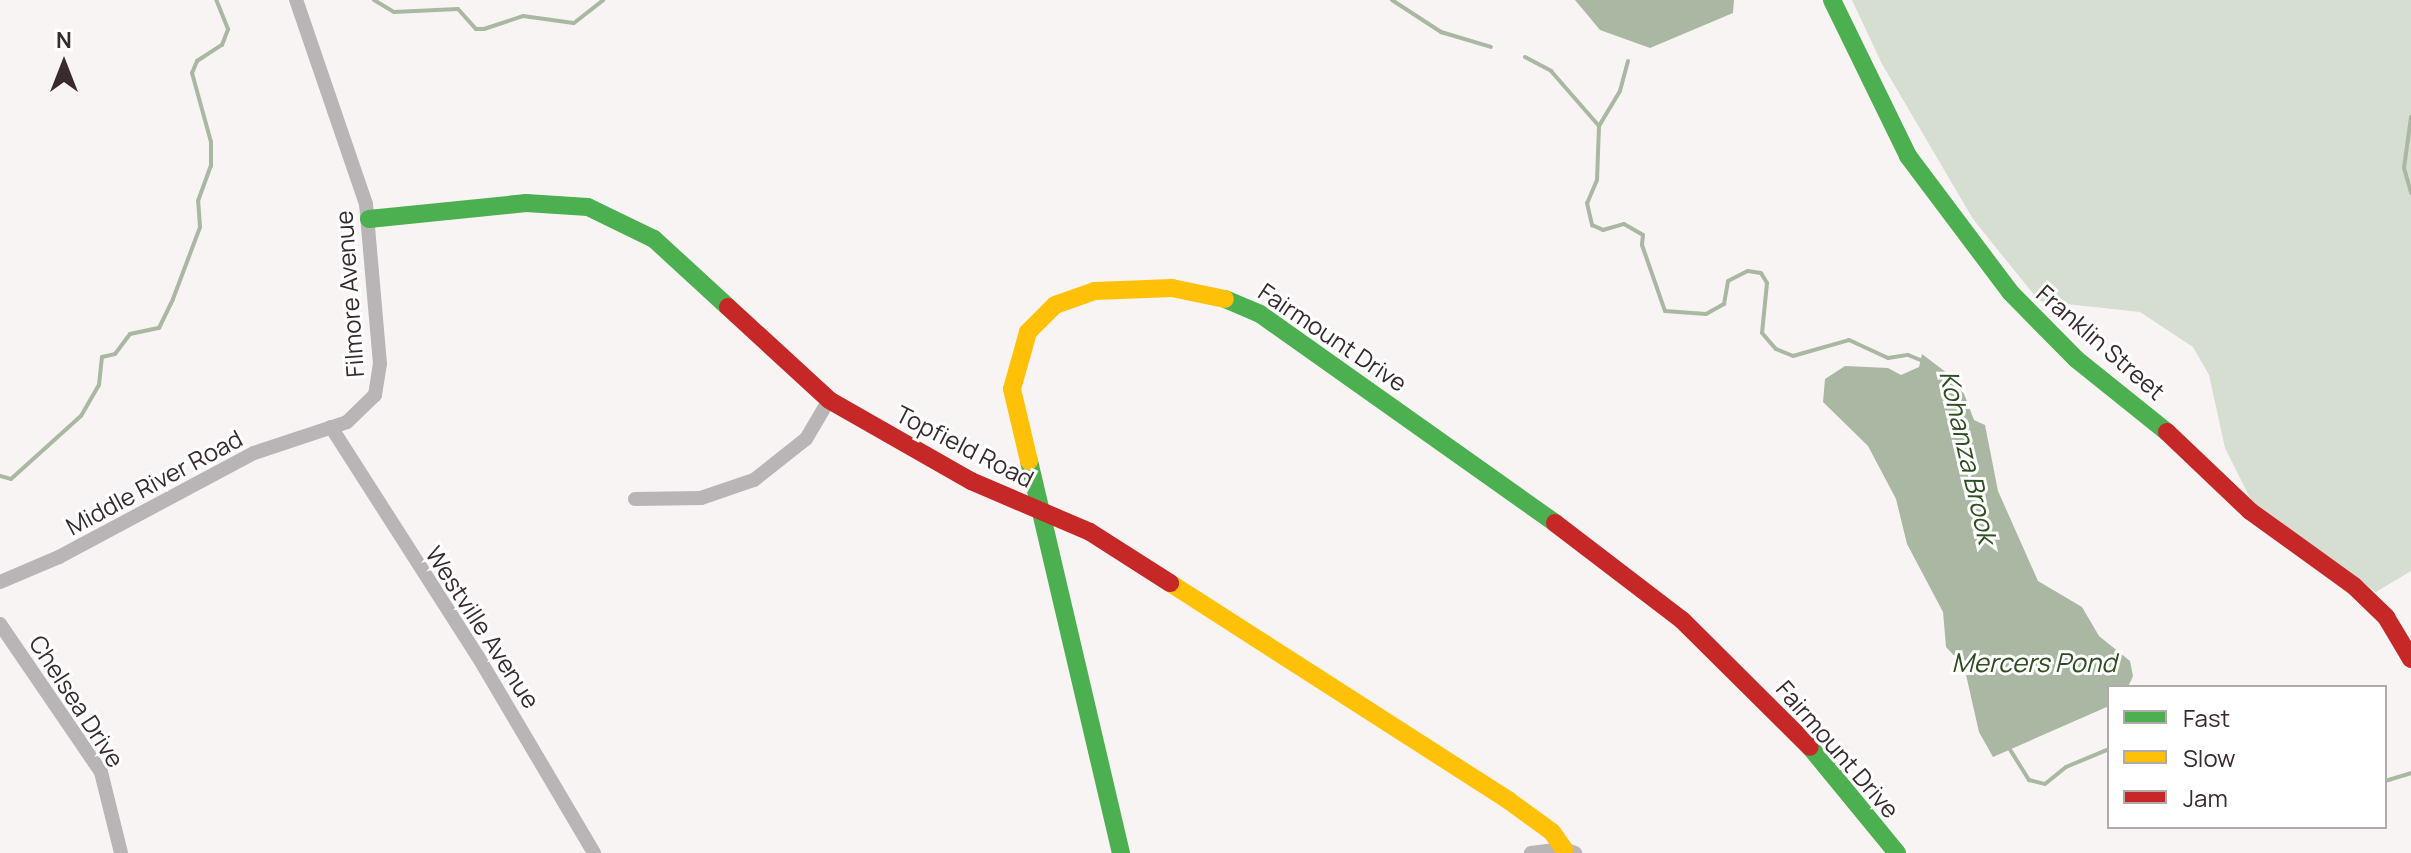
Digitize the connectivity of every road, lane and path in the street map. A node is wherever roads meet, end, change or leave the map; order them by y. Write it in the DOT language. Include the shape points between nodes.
graph roads {
  1 [pos="296,0"];
  2 [pos="1832,0"];
  3 [pos="369,219"];
  4 [pos="829,400"];
  5 [pos="331,427"];
  6 [pos="635,499"];
  7 [pos="1039,510"];
  8 [pos="0,582"];
  9 [pos="0,624"];
  10 [pos="2411,659"];
  11 [pos="1570,851"];
  12 [pos="121,853"];
  13 [pos="594,853"];
  14 [pos="1121,853"];
  15 [pos="1531,853"];
  16 [pos="1897,853"];
  1 -- 3 [label="street, Filmore Avenue"];
  2 -- 10 [label="street, Franklin Street" via="1908,156 2010,292 2076,359 2150,416 2250,511 2354,586 2386,617"];
  3 -- 4 [label="street, Topfield Road" via="526,203 588,207 613,215 654,239"];
  3 -- 5 [label="street, Filmore Avenue" via="379,382 360,414"];
  4 -- 6 [label="street" via="806,439 754,480 701,498"];
  4 -- 7 [label="street, Topfield Road" via="971,481"];
  5 -- 8 [label="street, Middle River Road" via="254,453 36,569"];
  5 -- 13 [label="street, Westville Avenue" via="477,655"];
  7 -- 11 [label="street, Topfield Road" via="1090,532 1482,783 1552,832"];
  7 -- 14 [label="street, Fairmount Drive"];
  7 -- 16 [label="street, Fairmount Drive" via="1012,389 1020,351 1040,317 1071,298 1121,288 1193,290 1236,301 1537,507 1682,620 1804,740"];
  9 -- 12 [label="street, Chelsea Drive" via="101,772"];
  11 -- 15 [label="street"];
}
